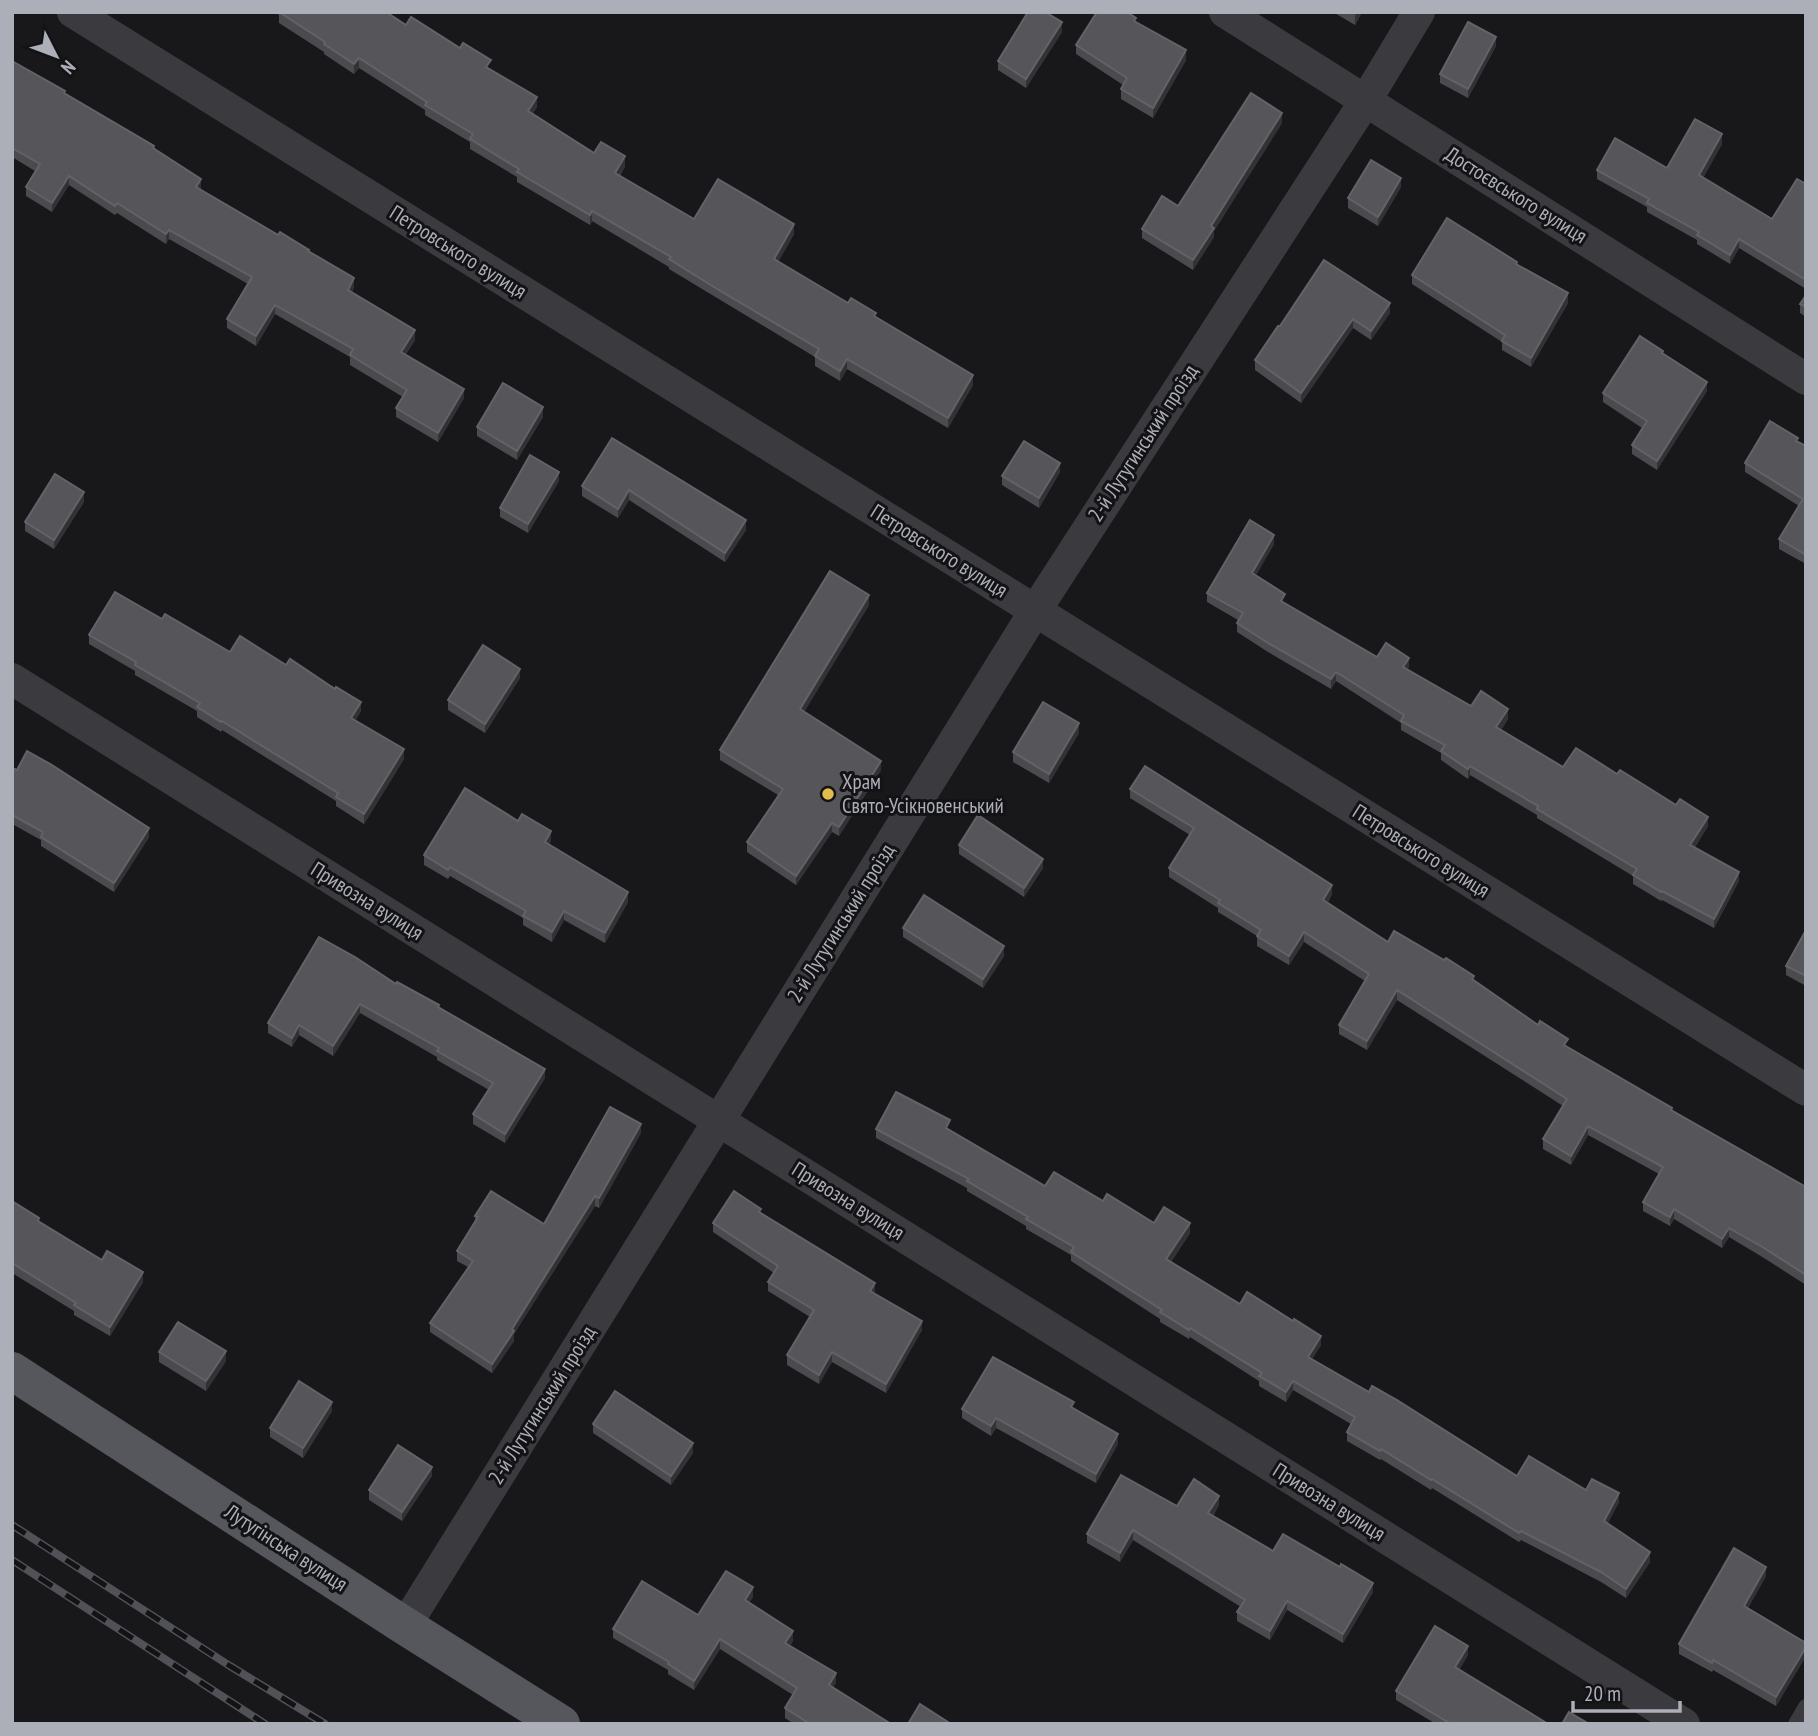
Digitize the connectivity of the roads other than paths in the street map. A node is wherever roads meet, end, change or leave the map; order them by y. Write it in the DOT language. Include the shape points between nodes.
graph roads {
  1 [pos="73,12"];
  2 [pos="1226,12"];
  3 [pos="1419,12"];
  4 [pos="1366,100"];
  5 [pos="1806,379"];
  6 [pos="1035,611"];
  7 [pos="12,679"];
  8 [pos="1806,1090"];
  9 [pos="719,1120"];
  10 [pos="12,1371"];
  11 [pos="405,1626"];
  12 [pos="1806,1707"];
  13 [pos="561,1724"];
  14 [pos="1684,1724"];
  15 [pos="1796,1724"];
  1 -- 6 [label="street, Петровського вулиця"];
  2 -- 4 [label="street, Достоєвського вулиця"];
  3 -- 4 [label="street, 2-й Лутугинський проїзд"];
  4 -- 5 [label="street, Достоєвського вулиця"];
  4 -- 6 [label="street, 2-й Лутугинський проїзд"];
  6 -- 8 [label="street, Петровського вулиця"];
  6 -- 9 [label="street, 2-й Лутугинський проїзд"];
  7 -- 9 [label="street, Привозна вулиця"];
  9 -- 11 [label="street, 2-й Лутугинський проїзд"];
  9 -- 14 [label="street, Привозна вулиця"];
  10 -- 11 [label="main road, Лутугінська вулиця"];
  11 -- 13 [label="main road, Лутугінська вулиця"];
  12 -- 15 [label="lane"];
}
